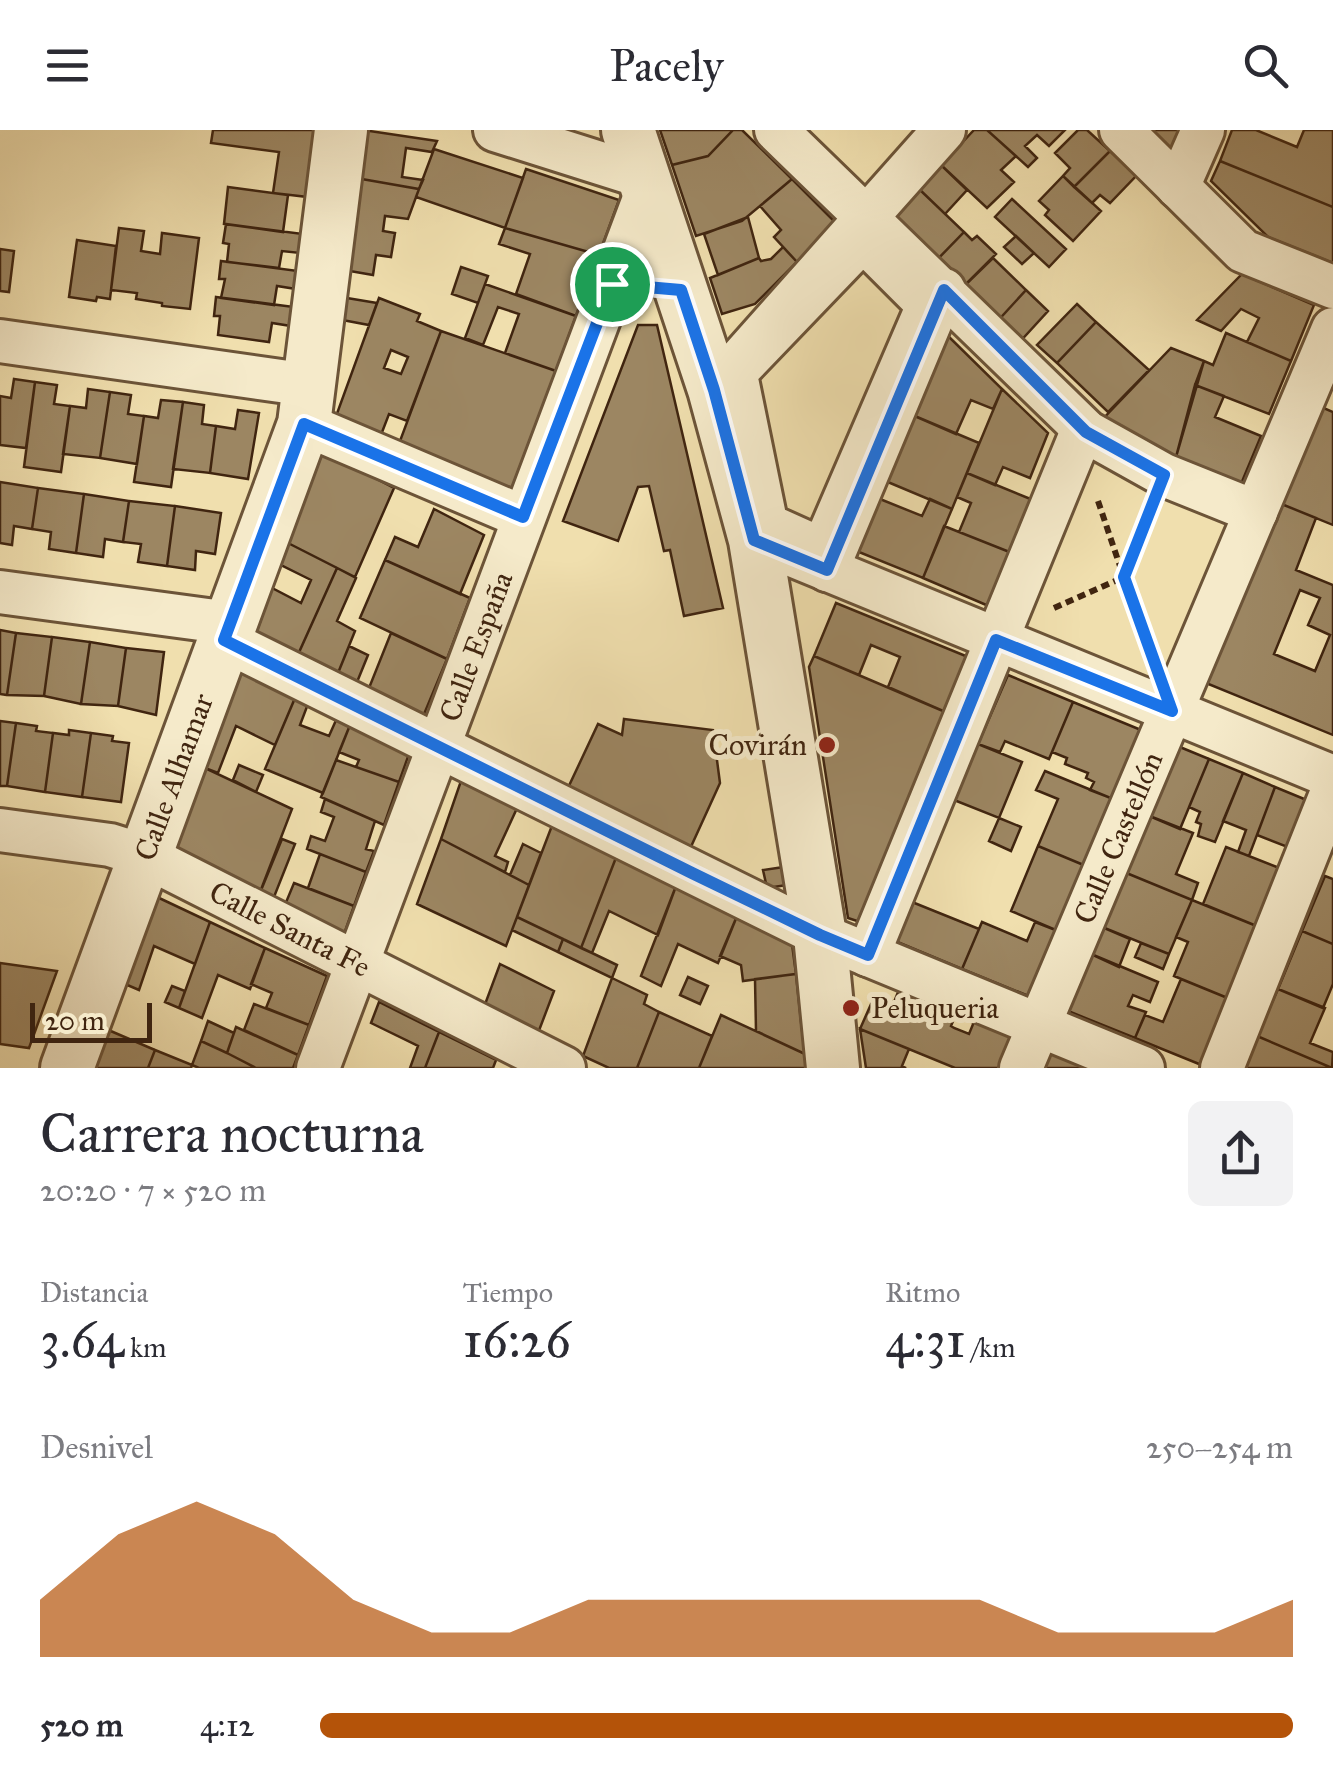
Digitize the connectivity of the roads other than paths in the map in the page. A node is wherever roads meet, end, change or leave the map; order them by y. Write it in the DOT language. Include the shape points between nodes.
graph roads {
  1 [pos="342,130"];
  2 [pos="495,130"];
  3 [pos="776,130"];
  4 [pos="944,130"];
  5 [pos="1121,130"];
  6 [pos="1202,130"];
  7 [pos="640,165"];
  8 [pos="1178,186"];
  9 [pos="866,214"];
  10 [pos="612,284"];
  11 [pos="1333,287"];
  12 [pos="681,290"];
  13 [pos="944,290"];
  14 [pos="1333,329"];
  15 [pos="0,340"];
  16 [pos="714,390"];
  17 [pos="307,404"];
  18 [pos="1086,432"];
  19 [pos="1256,512"];
  20 [pos="523,517"];
  21 [pos="754,540"];
  22 [pos="824,557"];
  23 [pos="0,592"];
  24 [pos="227,632"];
  25 [pos="996,640"];
  26 [pos="1172,711"];
  27 [pos="436,748"];
  28 [pos="1333,777"];
  29 [pos="1333,789"];
  30 [pos="0,830"];
  31 [pos="145,856"];
  32 [pos="820,935"];
  33 [pos="868,955"];
  34 [pos="356,964"];
  35 [pos="1039,1026"];
  36 [pos="66,1068"];
  37 [pos="318,1068"];
  38 [pos="564,1068"];
  39 [pos="833,1068"];
  40 [pos="1021,1068"];
  41 [pos="1143,1068"];
  42 [pos="1222,1068"];
  1 -- 17 [label="street, Calle Alhamar"];
  2 -- 7 [label="street"];
  3 -- 9 [label="street"];
  4 -- 9 [label="street"];
  5 -- 8 [label="street"];
  6 -- 8 [label="street"];
  7 -- 10 [label="street, Calle España"];
  7 -- 12 [label="street"];
  8 -- 11 [label="street" via="1243,251"];
  9 -- 13 [label="street"];
  9 -- 16 [label="street"];
  10 -- 12 [label="street"];
  10 -- 20 [label="street, Calle España"];
  12 -- 16 [label="street"];
  13 -- 18 [label="street"];
  13 -- 22 [label="street"];
  14 -- 19 [label="street, Calle Castellón"];
  15 -- 17 [label="street"];
  16 -- 21 [label="street"];
  17 -- 20 [label="street"];
  17 -- 24 [label="street, Calle Alhamar"];
  18 -- 19 [label="street" via="1164,475"];
  18 -- 25 [label="street"];
  19 -- 26 [label="street, Calle Castellón"];
  20 -- 27 [label="street, Calle España"];
  21 -- 22 [label="street"];
  21 -- 32 [label="street"];
  22 -- 22 [label="street" via="922,306 863,247 742,374 771,521"];
  22 -- 25 [label="street"];
  23 -- 24 [label="street"];
  24 -- 27 [label="street"];
  24 -- 31 [label="street, Calle Alhamar"];
  25 -- 26 [label="street"];
  25 -- 33 [label="street"];
  26 -- 28 [label="street"];
  26 -- 35 [label="street, Calle Castellón"];
  27 -- 32 [label="street"];
  27 -- 34 [label="street, Calle España"];
  29 -- 42 [label="street"];
  30 -- 31 [label="street, Calle Santa Fe"];
  31 -- 34 [label="street, Calle Santa Fe"];
  31 -- 36 [label="street, Calle Alhamar"];
  32 -- 33 [label="street"];
  32 -- 39 [label="street"];
  33 -- 35 [label="street"];
  34 -- 37 [label="street, Calle España"];
  34 -- 38 [label="street, Calle Santa Fe"];
  35 -- 40 [label="street, Calle Castellón"];
  35 -- 41 [label="street"];
}
